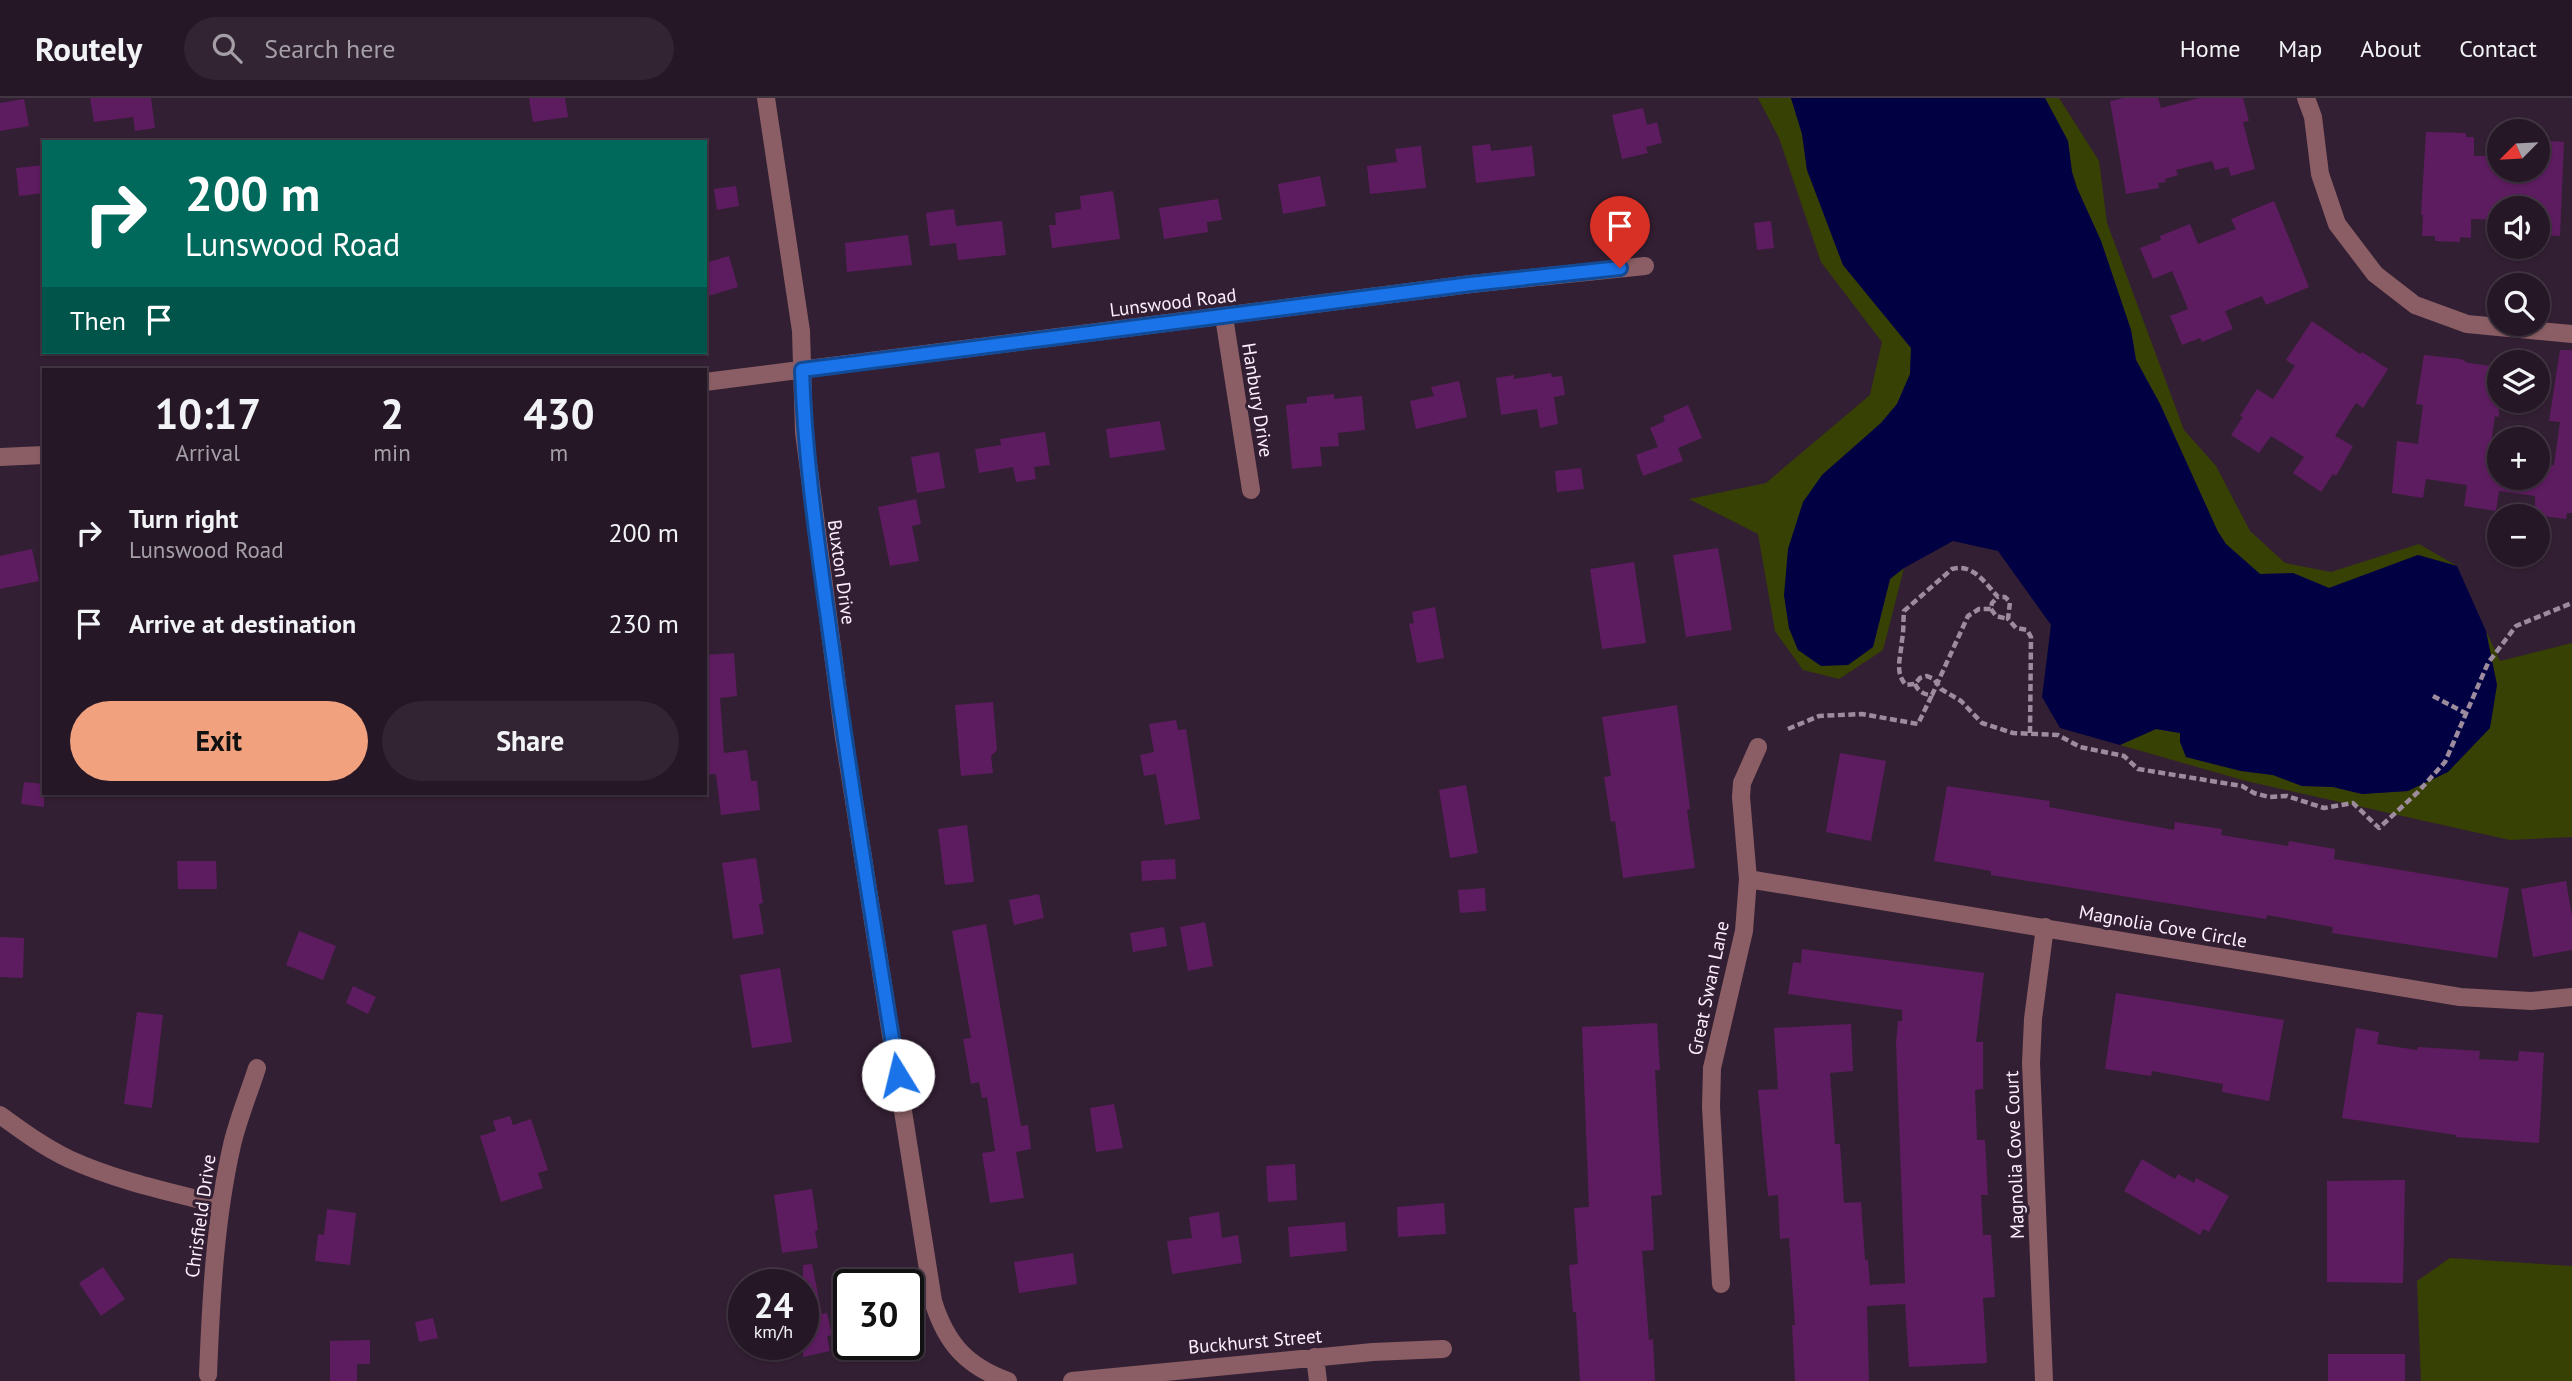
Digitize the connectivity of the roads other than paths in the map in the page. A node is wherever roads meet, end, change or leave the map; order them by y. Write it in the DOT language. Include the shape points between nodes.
graph roads {
  1 [pos="766,98"];
  2 [pos="2306,98"];
  3 [pos="1645,266"];
  4 [pos="1224,317"];
  5 [pos="2572,334"];
  6 [pos="802,370"];
  7 [pos="707,382"];
  8 [pos="42,455"];
  9 [pos="0,457"];
  10 [pos="1251,490"];
  11 [pos="1758,747"];
  12 [pos="1748,879"];
  13 [pos="2045,927"];
  14 [pos="2572,997"];
  15 [pos="257,1068"];
  16 [pos="0,1115"];
  17 [pos="221,1205"];
  18 [pos="1721,1284"];
  19 [pos="1443,1349"];
  20 [pos="1315,1357"];
  21 [pos="208,1375"];
  22 [pos="1008,1381"];
  23 [pos="1072,1381"];
  24 [pos="1318,1381"];
  25 [pos="2045,1381"];
  1 -- 6 [label="street, Buxton Drive" via="799,318"];
  2 -- 5 [label="street" via="2313,117 2319,174 2337,224 2375,274 2415,305 2467,324"];
  3 -- 4 [label="street, Lunswood Road"];
  4 -- 6 [label="street, Lunswood Road"];
  4 -- 10 [label="street, Hanbury Drive"];
  6 -- 7 [label="street, Lunswood Road"];
  6 -- 22 [label="street, Buxton Drive" via="804,432 843,731 933,1301 940,1323 965,1358"];
  8 -- 9 [label="street"];
  11 -- 12 [label="street, Great Swan Lane" via="1742,783"];
  12 -- 13 [label="street, Magnolia Cove Circle"];
  12 -- 18 [label="street, Great Swan Lane" via="1744,931 1712,1068"];
  13 -- 14 [label="street, Magnolia Cove Circle" via="2460,998 2531,1001"];
  13 -- 25 [label="street, Magnolia Cove Court" via="2031,1063"];
  15 -- 17 [label="street, Chrisfield Drive" via="232,1143"];
  16 -- 17 [label="street" via="68,1158 117,1177"];
  17 -- 21 [label="street, Chrisfield Drive"];
  19 -- 20 [label="street, Buckhurst Street"];
  20 -- 23 [label="street, Buckhurst Street"];
  20 -- 24 [label="street"];
}
